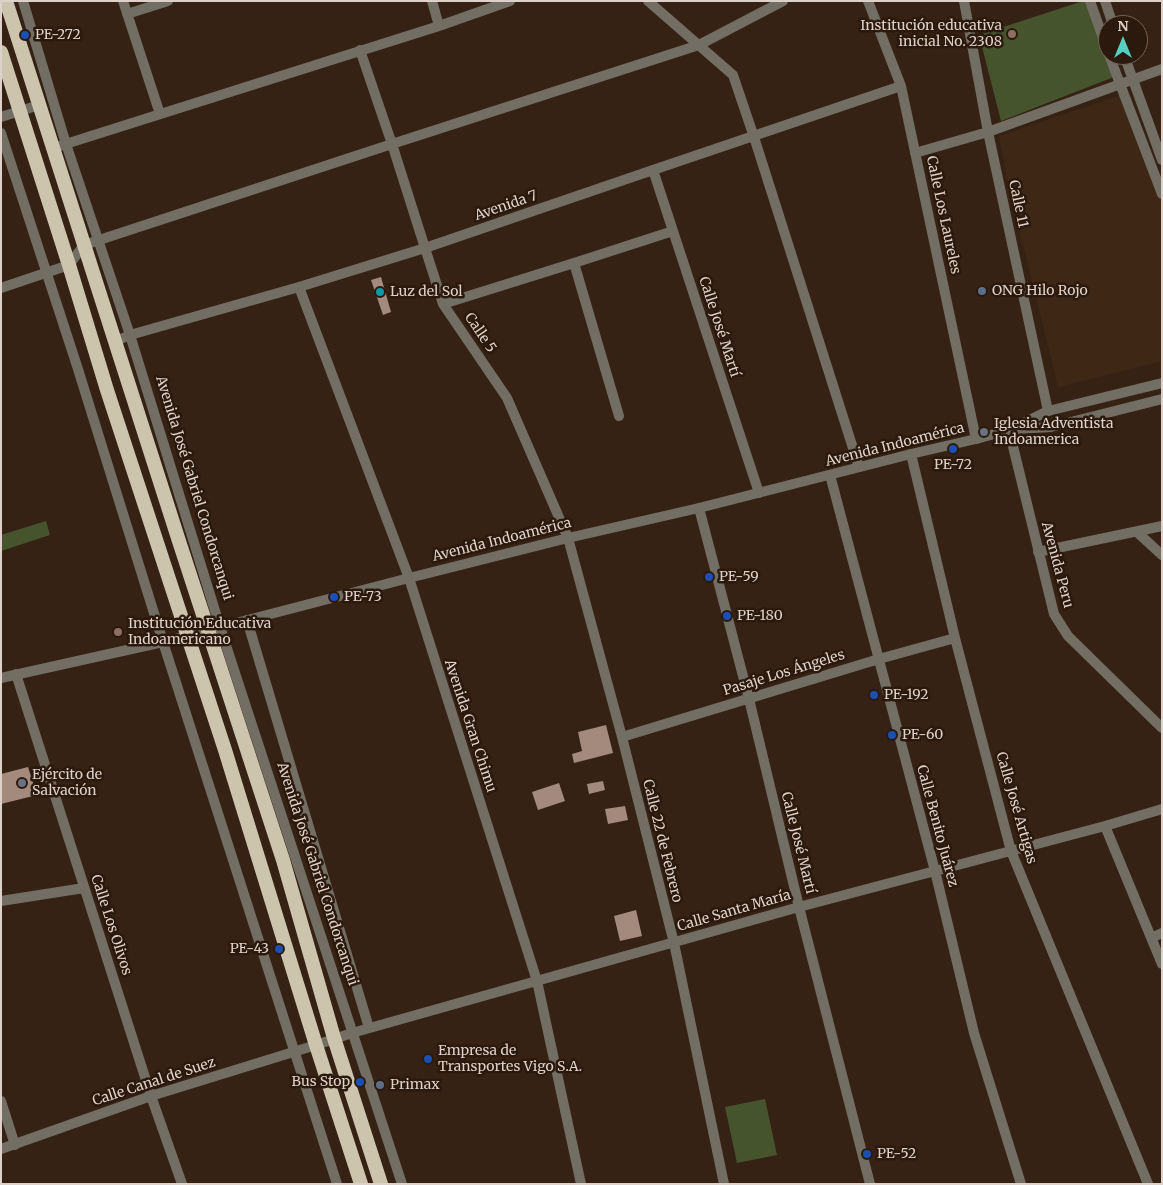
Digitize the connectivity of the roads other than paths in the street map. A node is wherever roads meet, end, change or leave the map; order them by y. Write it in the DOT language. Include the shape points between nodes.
graph roads {
  1 [pos="6,1"];
  2 [pos="23,1"];
  3 [pos="123,1"];
  4 [pos="168,1"];
  5 [pos="432,1"];
  6 [pos="510,1"];
  7 [pos="648,1"];
  8 [pos="783,1"];
  9 [pos="868,1"];
  10 [pos="964,1"];
  11 [pos="1090,1"];
  12 [pos="1105,1"];
  13 [pos="127,14"];
  14 [pos="1110,15"];
  15 [pos="1098,23"];
  16 [pos="439,26"];
  17 [pos="699,45"];
  18 [pos="360,50"];
  19 [pos="1,52"];
  20 [pos="1113,65"];
  21 [pos="1128,65"];
  22 [pos="1162,68"];
  23 [pos="1133,80"];
  24 [pos="1120,84"];
  25 [pos="901,86"];
  26 [pos="39,105"];
  27 [pos="20,111"];
  28 [pos="160,114"];
  29 [pos="1,117"];
  30 [pos="988,132"];
  31 [pos="1,133"];
  32 [pos="754,136"];
  33 [pos="392,144"];
  34 [pos="59,146"];
  35 [pos="915,153"];
  36 [pos="1162,160"];
  37 [pos="653,170"];
  38 [pos="1159,180"];
  39 [pos="1162,194"];
  40 [pos="673,231"];
  41 [pos="98,240"];
  42 [pos="84,245"];
  43 [pos="424,248"];
  44 [pos="574,263"];
  45 [pos="69,265"];
  46 [pos="46,272"];
  47 [pos="299,287"];
  48 [pos="1,288"];
  49 [pos="444,304"];
  50 [pos="130,336"];
  51 [pos="116,341"];
  52 [pos="1162,383"];
  53 [pos="1162,399"];
  54 [pos="1048,411"];
  55 [pos="619,416"];
  56 [pos="1009,430"];
  57 [pos="976,439"];
  58 [pos="911,454"];
  59 [pos="859,467"];
  60 [pos="830,475"];
  61 [pos="759,493"];
  62 [pos="699,508"];
  63 [pos="1162,526"];
  64 [pos="1137,532"];
  65 [pos="568,538"];
  66 [pos="1038,552"];
  67 [pos="1162,555"];
  68 [pos="409,578"];
  69 [pos="247,620"];
  70 [pos="214,628"];
  71 [pos="187,636"];
  72 [pos="955,638"];
  73 [pos="163,642"];
  74 [pos="879,659"];
  75 [pos="16,674"];
  76 [pos="1,678"];
  77 [pos="749,698"];
  78 [pos="1162,728"];
  79 [pos="622,737"];
  80 [pos="1162,809"];
  81 [pos="1105,826"];
  82 [pos="1011,851"];
  83 [pos="936,871"];
  84 [pos="84,888"];
  85 [pos="1,901"];
  86 [pos="799,907"];
  87 [pos="1162,933"];
  88 [pos="1151,938"];
  89 [pos="674,943"];
  90 [pos="1162,964"];
  91 [pos="538,981"];
  92 [pos="369,1028"];
  93 [pos="352,1033"];
  94 [pos="334,1038"];
  95 [pos="316,1046"];
  96 [pos="295,1052"];
  97 [pos="151,1096"];
  98 [pos="1,1101"];
  99 [pos="16,1145"];
  100 [pos="1,1149"];
  101 [pos="182,1184"];
  102 [pos="337,1184"];
  103 [pos="361,1184"];
  104 [pos="381,1184"];
  105 [pos="402,1184"];
  106 [pos="581,1184"];
  107 [pos="724,1184"];
  108 [pos="870,1184"];
  109 [pos="1021,1184"];
  110 [pos="1148,1184"];
  1 -- 26 [label="highway, Avenida José Gabriel Condorcanqui"];
  2 -- 34 [label="street, Avenida José Gabriel Condorcanqui"];
  3 -- 13 [label="street"];
  4 -- 13 [label="street"];
  5 -- 16 [label="street"];
  6 -- 16 [label="street"];
  7 -- 17 [label="street"];
  8 -- 17 [label="street"];
  9 -- 25 [label="street, Calle Los Laureles"];
  10 -- 30 [label="street, Calle 11"];
  11 -- 15 [label="street"];
  12 -- 14 [label="street"];
  13 -- 28 [label="street"];
  16 -- 18 [label="street"];
  17 -- 32 [label="street" via="733,75"];
  17 -- 33 [label="street"];
  18 -- 28 [label="street"];
  18 -- 33 [label="street, Calle 5"];
  19 -- 27 [label="highway"];
  20 -- 24 [label="street"];
  21 -- 23 [label="street"];
  22 -- 23 [label="street"];
  23 -- 24 [label="street"];
  23 -- 36 [label="street"];
  24 -- 30 [label="street"];
  24 -- 38 [label="street"];
  25 -- 32 [label="street, Avenida 7"];
  25 -- 35 [label="street, Calle Los Laureles"];
  26 -- 27 [label="street"];
  26 -- 34 [label="highway, Avenida José Gabriel Condorcanqui"];
  27 -- 29 [label="street"];
  27 -- 45 [label="highway"];
  28 -- 34 [label="street"];
  30 -- 35 [label="street"];
  30 -- 54 [label="street, Calle 11"];
  31 -- 46 [label="street"];
  32 -- 37 [label="street, Avenida 7"];
  32 -- 59 [label="street"];
  33 -- 41 [label="street"];
  33 -- 43 [label="street, Calle 5"];
  34 -- 41 [label="street, Avenida José Gabriel Condorcanqui"];
  34 -- 42 [label="highway, Avenida José Gabriel Condorcanqui"];
  35 -- 57 [label="street, Calle Los Laureles"];
  37 -- 40 [label="street, Calle José Martí"];
  37 -- 43 [label="street, Avenida 7"];
  38 -- 39 [label="street"];
  40 -- 44 [label="street"];
  40 -- 61 [label="street, Calle José Martí"];
  41 -- 42 [label="street"];
  41 -- 50 [label="street, Avenida José Gabriel Condorcanqui"];
  42 -- 45 [label="street"];
  42 -- 51 [label="highway, Avenida José Gabriel Condorcanqui"];
  43 -- 47 [label="street, Avenida 7"];
  43 -- 49 [label="street, Calle 5"];
  44 -- 49 [label="street"];
  44 -- 55 [label="street"];
  45 -- 46 [label="street"];
  45 -- 71 [label="highway"];
  46 -- 48 [label="street"];
  46 -- 73 [label="street"];
  47 -- 50 [label="street, Avenida 7"];
  47 -- 68 [label="street, Avenida Gran Chimu"];
  49 -- 65 [label="street, Calle 5" via="507,398"];
  50 -- 51 [label="street, Avenida 7"];
  50 -- 70 [label="street, Avenida José Gabriel Condorcanqui"];
  51 -- 70 [label="highway, Avenida José Gabriel Condorcanqui"];
  52 -- 54 [label="street, Avenida Indoamérica"];
  53 -- 56 [label="street, Avenida Indoamérica" via="1051,427"];
  54 -- 56 [label="street, Avenida Indoamérica"];
  56 -- 57 [label="street, Avenida Indoamérica"];
  56 -- 66 [label="street, Avenida Peru"];
  57 -- 58 [label="street, Avenida Indoamérica"];
  58 -- 59 [label="street, Avenida Indoamérica"];
  58 -- 72 [label="street, Calle José Artigas"];
  59 -- 60 [label="street, Avenida Indoamérica"];
  60 -- 61 [label="street, Avenida Indoamérica"];
  60 -- 74 [label="street, Calle Benito Juárez"];
  61 -- 62 [label="street, Avenida Indoamérica"];
  62 -- 65 [label="street, Avenida Indoamérica"];
  62 -- 77 [label="street, Calle José Martí"];
  63 -- 64 [label="street"];
  64 -- 66 [label="street"];
  64 -- 67 [label="street"];
  65 -- 68 [label="street, Avenida Indoamérica"];
  65 -- 79 [label="street, Calle 22 de Febrero"];
  66 -- 78 [label="street, Avenida Peru" via="1054,614 1068,636"];
  68 -- 69 [label="street, Avenida Indoamérica"];
  68 -- 91 [label="street, Avenida Gran Chimu"];
  69 -- 70 [label="street, Avenida Indoamérica"];
  69 -- 92 [label="street"];
  70 -- 71 [label="street, Avenida Indoamérica"];
  70 -- 93 [label="street, Avenida José Gabriel Condorcanqui"];
  70 -- 94 [label="highway, Avenida José Gabriel Condorcanqui"];
  71 -- 73 [label="street, Avenida Indoamérica"];
  71 -- 95 [label="highway"];
  72 -- 74 [label="street, Pasaje Los Ángeles"];
  72 -- 82 [label="street, Calle José Artigas"];
  73 -- 75 [label="street, Avenida Indoamérica"];
  73 -- 96 [label="street"];
  74 -- 77 [label="street, Pasaje Los Ángeles"];
  74 -- 83 [label="street, Calle Benito Juárez"];
  75 -- 76 [label="street, Avenida Indoamérica"];
  75 -- 84 [label="street, Calle Los Olivos"];
  77 -- 79 [label="street, Pasaje Los Ángeles"];
  77 -- 86 [label="street, Calle José Martí"];
  79 -- 89 [label="street, Calle 22 de Febrero"];
  80 -- 81 [label="street, Calle Santa María"];
  81 -- 82 [label="street, Calle Santa María"];
  81 -- 88 [label="street"];
  82 -- 83 [label="street, Calle Santa María"];
  82 -- 110 [label="street, Calle José Artigas"];
  83 -- 86 [label="street, Calle Santa María"];
  83 -- 109 [label="street, Calle Benito Juárez" via="974,1033"];
  84 -- 85 [label="street"];
  84 -- 97 [label="street, Calle Los Olivos"];
  86 -- 89 [label="street, Calle Santa María"];
  86 -- 108 [label="street, Calle José Martí"];
  87 -- 88 [label="street"];
  88 -- 90 [label="street"];
  89 -- 91 [label="street, Calle Santa María"];
  89 -- 107 [label="street, Calle 22 de Febrero"];
  91 -- 92 [label="street, Calle Santa María"];
  91 -- 106 [label="street, Avenida Gran Chimu"];
  92 -- 93 [label="street, Calle Santa María"];
  93 -- 94 [label="street, Calle Santa María"];
  93 -- 105 [label="street, Avenida José Gabriel Condorcanqui"];
  94 -- 95 [label="street, Calle Santa María"];
  94 -- 104 [label="highway, Avenida José Gabriel Condorcanqui"];
  95 -- 96 [label="street, Calle Canal de Suez"];
  95 -- 103 [label="highway"];
  96 -- 97 [label="street, Calle Canal de Suez"];
  96 -- 102 [label="street"];
  97 -- 99 [label="street, Calle Canal de Suez"];
  97 -- 101 [label="street, Calle Los Olivos"];
  98 -- 99 [label="street"];
  99 -- 100 [label="street, Calle Canal de Suez"];
}
